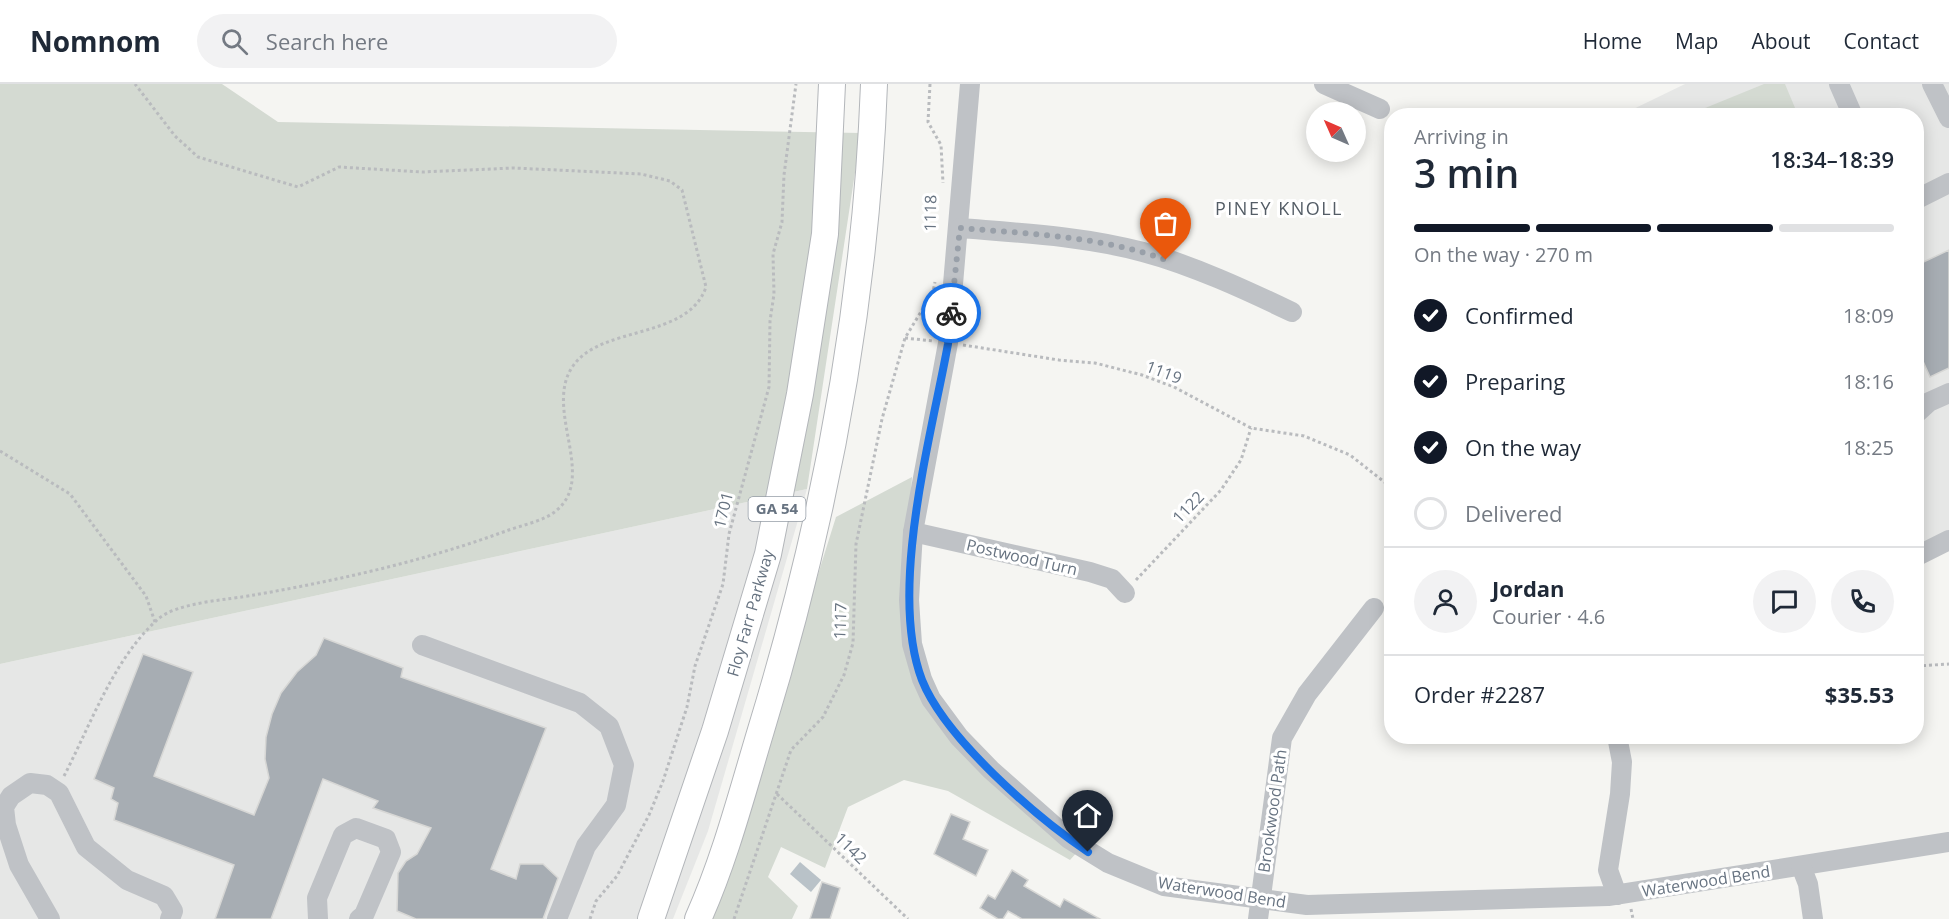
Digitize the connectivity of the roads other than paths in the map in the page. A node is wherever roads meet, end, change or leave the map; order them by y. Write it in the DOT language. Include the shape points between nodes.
graph roads {
  1 [pos="832,84"];
  2 [pos="874,84"];
  3 [pos="970,84"];
  4 [pos="1324,84"];
  5 [pos="1839,84"];
  6 [pos="1932,84"];
  7 [pos="1850,108"];
  8 [pos="1380,109"];
  9 [pos="1949,118"];
  10 [pos="1949,183"];
  11 [pos="1924,196"];
  12 [pos="960,228"];
  13 [pos="1292,312"];
  14 [pos="1949,393"];
  15 [pos="1924,407"];
  16 [pos="913,532"];
  17 [pos="1949,540"];
  18 [pos="1924,552"];
  19 [pos="1125,593"];
  20 [pos="1374,608"];
  21 [pos="422,645"];
  22 [pos="1619,744"];
  23 [pos="1949,842"];
  24 [pos="1801,866"];
  25 [pos="1617,895"];
  26 [pos="1259,909"];
  27 [pos="50,919"];
  28 [pos="170,919"];
  29 [pos="318,919"];
  30 [pos="359,919"];
  31 [pos="556,919"];
  32 [pos="651,919"];
  33 [pos="698,919"];
  34 [pos="1814,919"];
  1 -- 32 [label="main road, Floy Farr Parkway / GA 54" via="825,234 800,394 768,555 715,731"];
  2 -- 33 [label="main road, GA 54" via="870,181 836,428 812,550 786,650"];
  3 -- 12 [label="street, Waterwood Bend"];
  4 -- 8 [label="street"];
  5 -- 7 [label="street"];
  6 -- 9 [label="street"];
  10 -- 11 [label="street"];
  12 -- 13 [label="street" via="1077,239 1145,252"];
  12 -- 16 [label="street, Waterwood Bend" via="948,344"];
  14 -- 15 [label="street"];
  16 -- 19 [label="street, Postwood Turn" via="1090,572 1112,579"];
  16 -- 26 [label="street, Waterwood Bend" via="909,600 912,644 931,699 974,754 1069,839 1108,863 1164,886"];
  17 -- 18 [label="street"];
  20 -- 26 [label="street, Brookwood Path" via="1306,694 1282,738"];
  21 -- 31 [label="street" via="580,703 609,726 624,765 616,805 585,846"];
  22 -- 25 [label="street" via="1620,794 1608,870"];
  23 -- 24 [label="street, Waterwood Bend"];
  24 -- 25 [label="street, Waterwood Bend"];
  24 -- 34 [label="street"];
  25 -- 26 [label="street, Waterwood Bend"];
  27 -- 28 [label="street" via="19,865 6,825 4,807 11,796 30,783 56,791 86,847 127,880 164,896 173,911"];
  29 -- 30 [label="street" via="317,898 343,835 356,828 386,839 391,852"];
}
